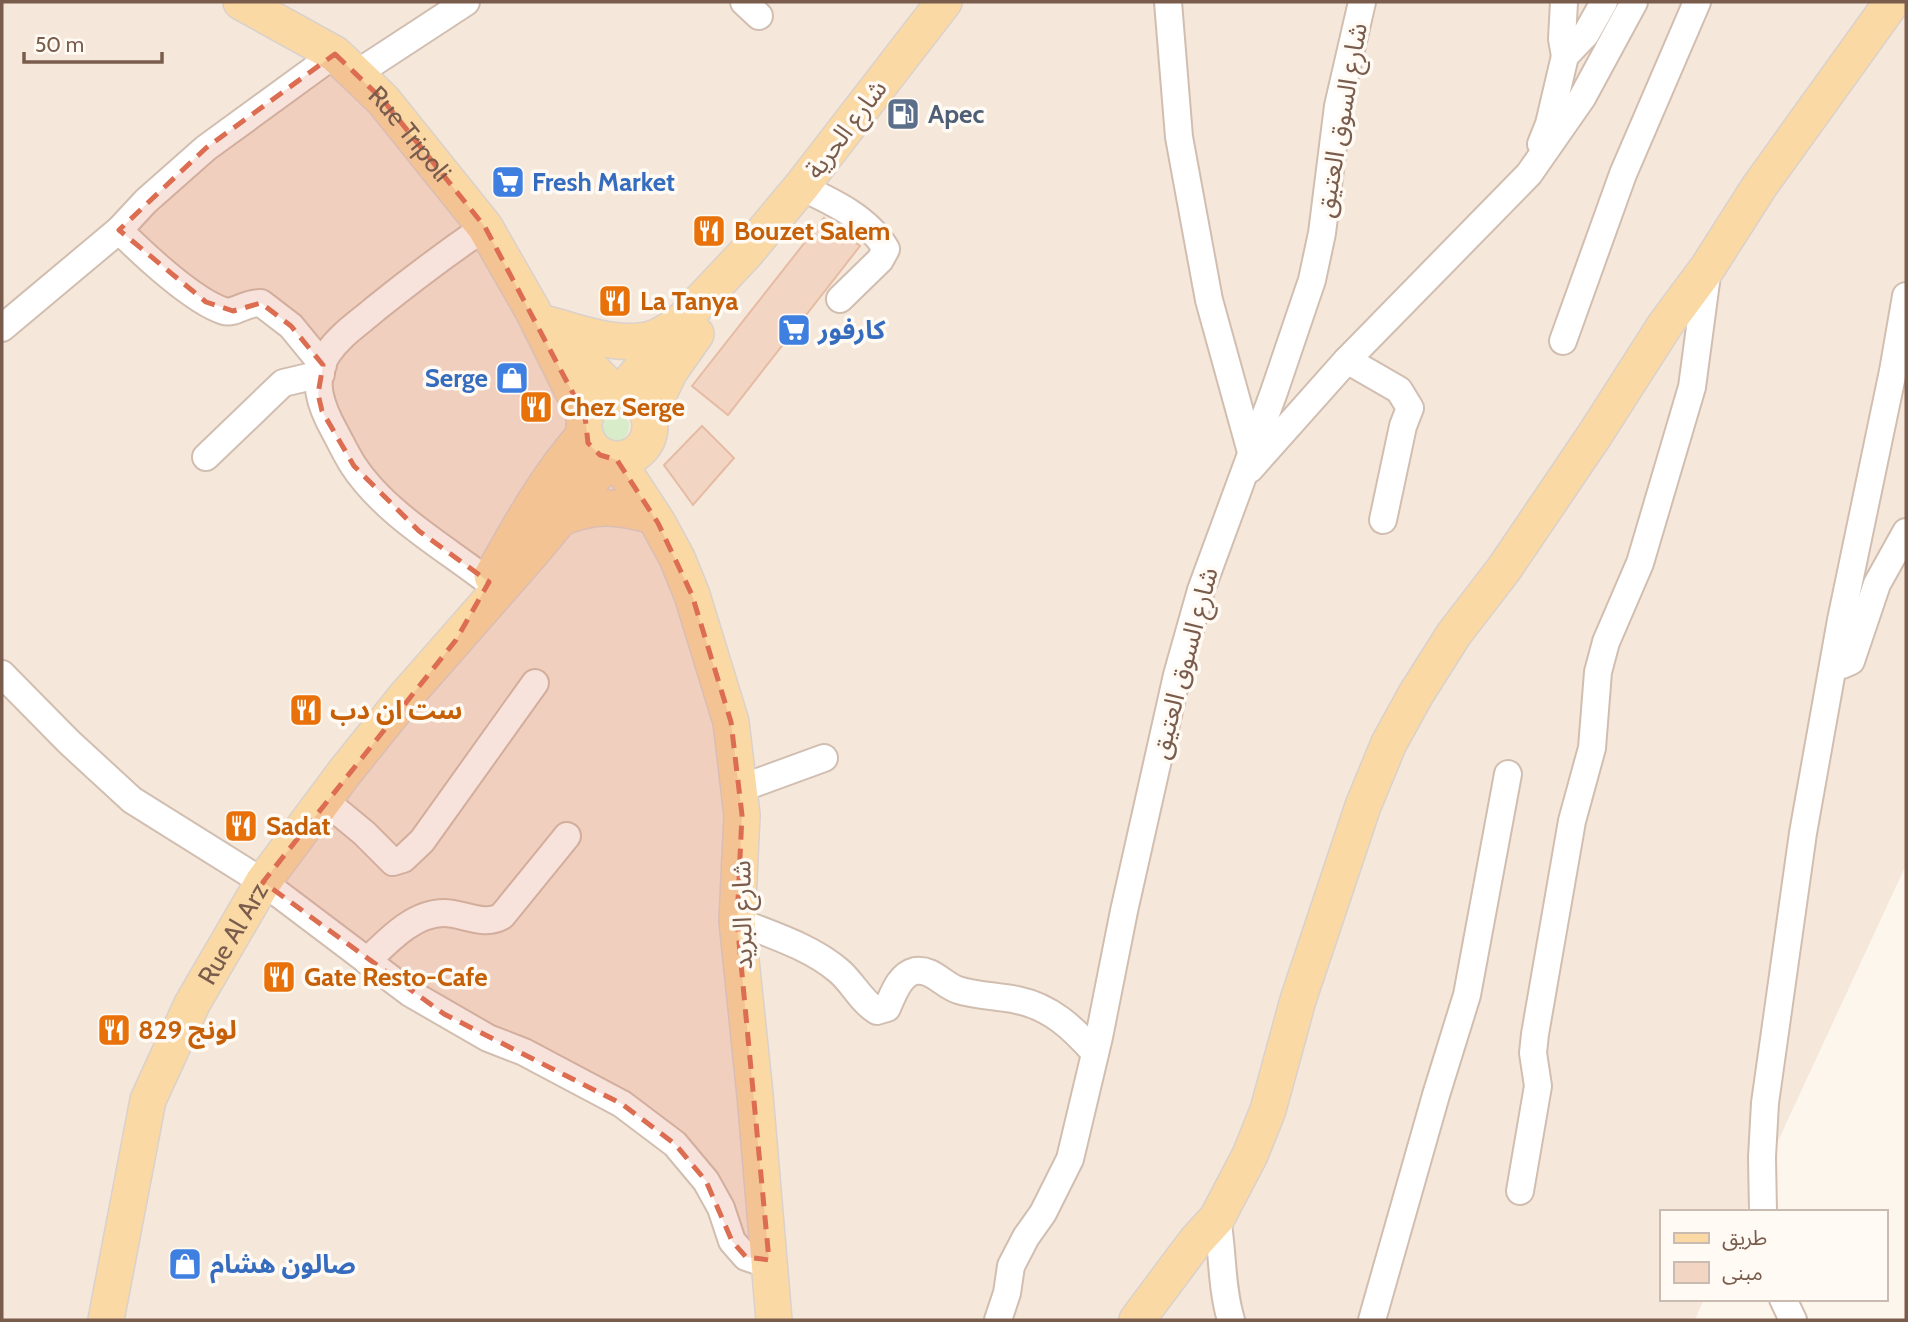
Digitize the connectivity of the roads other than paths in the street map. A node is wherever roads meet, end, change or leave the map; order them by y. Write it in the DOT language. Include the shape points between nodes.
graph roads {
  1 [pos="241,2"];
  2 [pos="466,2"];
  3 [pos="944,2"];
  4 [pos="1168,2"];
  5 [pos="1362,2"];
  6 [pos="1564,2"];
  7 [pos="1604,2"];
  8 [pos="1634,2"];
  9 [pos="1697,2"];
  10 [pos="1873,2"];
  11 [pos="1892,2"];
  12 [pos="1565,56"];
  13 [pos="345,64"];
  14 [pos="1844,71"];
  15 [pos="1529,174"];
  16 [pos="801,187"];
  17 [pos="485,227"];
  18 [pos="119,230"];
  19 [pos="745,254"];
  20 [pos="1708,267"];
  21 [pos="1906,296"];
  22 [pos="840,299"];
  23 [pos="540,317"];
  24 [pos="678,325"];
  25 [pos="2,328"];
  26 [pos="1563,341"];
  27 [pos="1347,360"];
  28 [pos="322,369"];
  29 [pos="618,393"];
  30 [pos="649,414"];
  31 [pos="608,443"];
  32 [pos="1251,452"];
  33 [pos="206,457"];
  34 [pos="1240,481"];
  35 [pos="561,518"];
  36 [pos="656,520"];
  37 [pos="1383,520"];
  38 [pos="1906,532"];
  39 [pos="489,582"];
  40 [pos="456,640"];
  41 [pos="1834,662"];
  42 [pos="2,674"];
  43 [pos="535,682"];
  44 [pos="824,758"];
  45 [pos="1508,775"];
  46 [pos="739,789"];
  47 [pos="324,800"];
  48 [pos="567,836"];
  49 [pos="263,882"];
  50 [pos="737,921"];
  51 [pos="367,961"];
  52 [pos="1095,1053"];
  53 [pos="1520,1191"];
  54 [pos="1763,1210"];
  55 [pos="1217,1218"];
  56 [pos="769,1260"];
  57 [pos="1784,1301"];
  58 [pos="106,1320"];
  59 [pos="774,1320"];
  60 [pos="998,1320"];
  61 [pos="1137,1320"];
  62 [pos="1231,1320"];
  63 [pos="1372,1320"];
  64 [pos="1793,1320"];
  1 -- 13 [label="main road, Rue Tripoli"];
  2 -- 13 [label="street"];
  3 -- 16 [label="main road, شارع الحرية"];
  4 -- 32 [label="street" via="1179,137 1209,300"];
  5 -- 32 [label="street, شارع السوق العتيق" via="1338,106 1312,279"];
  6 -- 12 [label="street"];
  7 -- 12 [label="street" via="1586,34"];
  8 -- 15 [label="street" via="1582,99"];
  9 -- 26 [label="street" via="1623,174"];
  10 -- 14 [label="main road"];
  11 -- 14 [label="main road"];
  12 -- 15 [label="street" via="1549,124"];
  13 -- 17 [label="main road, Rue Tripoli" via="383,100"];
  13 -- 18 [label="street" via="206,148"];
  14 -- 20 [label="main road" via="1759,187"];
  15 -- 27 [label="street"];
  16 -- 19 [label="main road, شارع الحرية"];
  16 -- 22 [label="street" via="862,221 886,249"];
  17 -- 23 [label="main road, Rue Tripoli"];
  17 -- 28 [label="street" via="429,265 342,337"];
  18 -- 25 [label="street"];
  18 -- 28 [label="street" via="206,302 226,311 261,303 291,326"];
  19 -- 24 [label="main road"];
  19 -- 30 [label="main road" via="721,298 670,371"];
  20 -- 53 [label="street" via="1692,387 1640,563 1598,672 1592,748 1572,821 1535,1034 1538,1086"];
  20 -- 55 [label="main road" via="1504,569 1454,634 1390,743 1334,887 1268,1111"];
  21 -- 41 [label="street"];
  23 -- 24 [label="main road" via="622,341 654,338"];
  23 -- 29 [label="main road, Rue Tripoli"];
  23 -- 31 [label="main road, Rue Tripoli"];
  24 -- 29 [label="main road"];
  27 -- 34 [label="street"];
  27 -- 37 [label="street" via="1399,390 1410,408"];
  28 -- 33 [label="street" via="283,383"];
  28 -- 39 [label="street" via="318,394 323,411 354,467 386,503"];
  29 -- 30 [label="main road, Rue Tripoli" via="641,402"];
  29 -- 31 [label="main road" via="593,403"];
  30 -- 31 [label="main road" via="650,436"];
  31 -- 35 [label="main road, Rue Al Arz"];
  31 -- 36 [label="main road, شارع البريد" via="656,503"];
  31 -- 39 [label="main road, Rue Al Arz" via="573,448"];
  32 -- 34 [label="street, شارع السوق العتيق"];
  34 -- 52 [label="street, شارع السوق العتيق" via="1177,675"];
  35 -- 36 [label="main road" via="591,507 628,509"];
  35 -- 40 [label="main road, Rue Al Arz"];
  36 -- 46 [label="main road, شارع البريد" via="692,594 731,722"];
  38 -- 41 [label="street" via="1877,584 1851,661"];
  39 -- 40 [label="main road, Rue Al Arz"];
  40 -- 47 [label="main road, Rue Al Arz"];
  41 -- 54 [label="street" via="1803,833 1765,1103"];
  42 -- 49 [label="street" via="132,800"];
  43 -- 47 [label="street" via="422,841 403,859 393,862"];
  44 -- 46 [label="street"];
  45 -- 63 [label="street" via="1468,995"];
  46 -- 50 [label="main road, شارع البريد"];
  47 -- 49 [label="main road, Rue Al Arz"];
  48 -- 51 [label="street" via="494,921 442,913 424,916"];
  49 -- 51 [label="street"];
  49 -- 58 [label="main road, Rue Al Arz" via="192,1004 148,1100"];
  50 -- 52 [label="street" via="826,962 877,1011 887,1008 902,979 923,971 957,989 1050,1010"];
  50 -- 56 [label="main road, شارع البريد"];
  51 -- 56 [label="street" via="444,1014 622,1104 674,1144 706,1181 722,1208 732,1241 746,1257"];
  52 -- 60 [label="street, شارع السوق العتيق" via="1070,1159 1011,1266"];
  55 -- 61 [label="main road"];
  55 -- 62 [label="street"];
  56 -- 59 [label="main road, شارع البريد"];
  57 -- 64 [label="street"];
}
